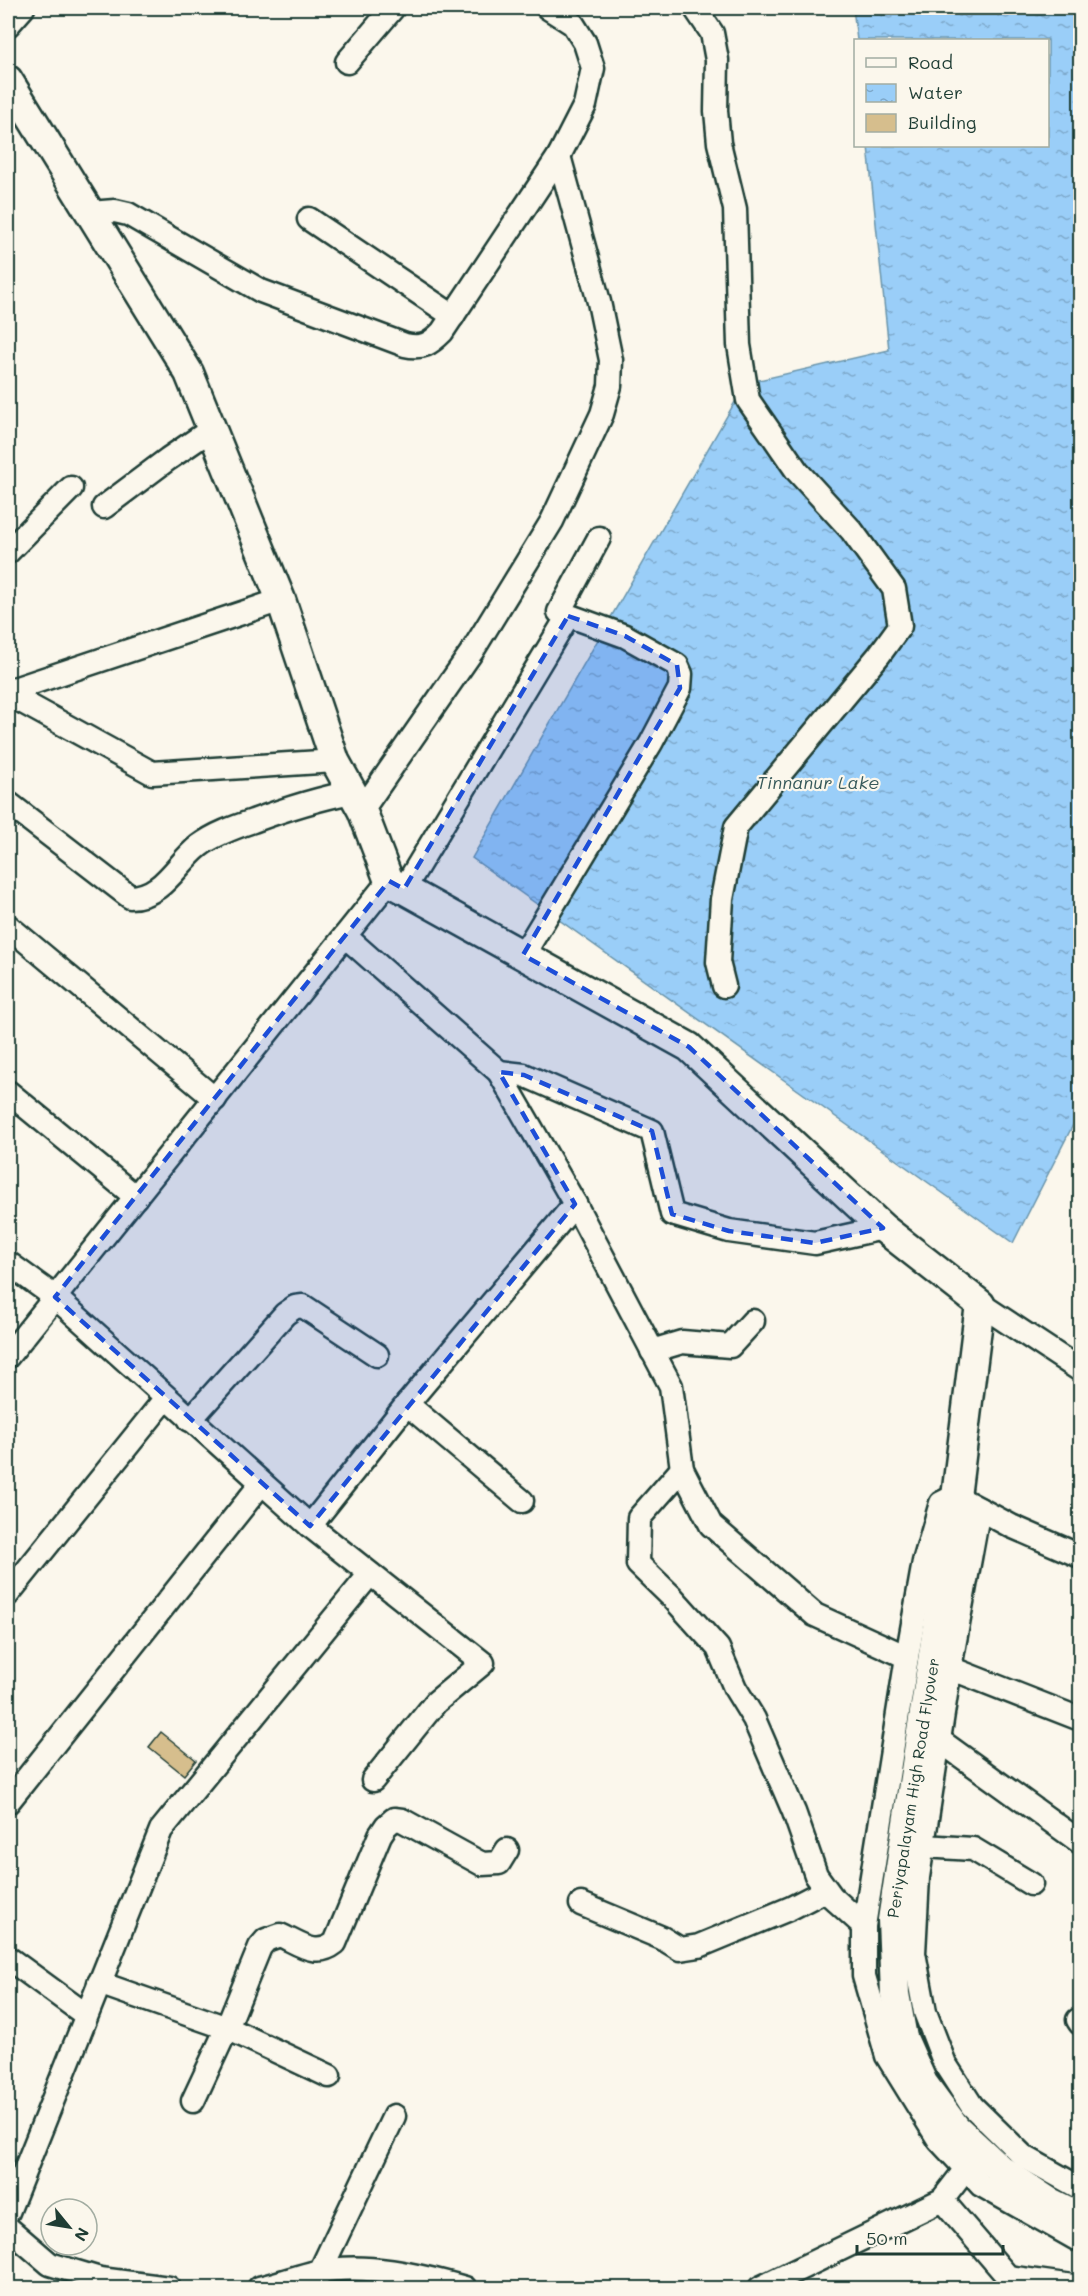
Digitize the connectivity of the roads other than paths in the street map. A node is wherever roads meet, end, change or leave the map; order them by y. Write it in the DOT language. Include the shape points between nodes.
graph roads {
  1 [pos="23,8"];
  2 [pos="393,8"];
  3 [pos="548,8"];
  4 [pos="695,8"];
  5 [pos="8,25"];
  6 [pos="347,62"];
  7 [pos="8,80"];
  8 [pos="559,156"];
  9 [pos="90,213"];
  10 [pos="309,219"];
  11 [pos="453,316"];
  12 [pos="212,429"];
  13 [pos="70,488"];
  14 [pos="104,507"];
  15 [pos="599,538"];
  16 [pos="8,552"];
  17 [pos="280,600"];
  18 [pos="568,616"];
  19 [pos="8,693"];
  20 [pos="335,761"];
  21 [pos="357,801"];
  22 [pos="8,803"];
  23 [pos="396,885"];
  24 [pos="8,926"];
  25 [pos="345,936"];
  26 [pos="523,955"];
  27 [pos="724,987"];
  28 [pos="499,1072"];
  29 [pos="8,1092"];
  30 [pos="215,1099"];
  31 [pos="136,1197"];
  32 [pos="575,1204"];
  33 [pos="883,1228"];
  34 [pos="8,1263"];
  35 [pos="55,1297"];
  36 [pos="981,1304"];
  37 [pos="753,1322"];
  38 [pos="652,1351"];
  39 [pos="377,1355"];
  40 [pos="8,1356"];
  41 [pos="1080,1370"];
  42 [pos="166,1398"];
  43 [pos="407,1404"];
  44 [pos="190,1420"];
  45 [pos="682,1469"];
  46 [pos="261,1485"];
  47 [pos="955,1496"];
  48 [pos="522,1501"];
  49 [pos="979,1509"];
  50 [pos="310,1526"];
  51 [pos="1080,1556"];
  52 [pos="370,1574"];
  53 [pos="8,1594"];
  54 [pos="907,1657"];
  55 [pos="950,1668"];
  56 [pos="1080,1719"];
  57 [pos="939,1740"];
  58 [pos="373,1780"];
  59 [pos="8,1803"];
  60 [pos="1080,1842"];
  61 [pos="923,1846"];
  62 [pos="507,1850"];
  63 [pos="1031,1884"];
  64 [pos="826,1890"];
  65 [pos="581,1904"];
  66 [pos="864,1926"];
  67 [pos="8,1958"];
  68 [pos="99,1983"];
  69 [pos="86,2015"];
  70 [pos="227,2028"];
  71 [pos="329,2076"];
  72 [pos="193,2101"];
  73 [pos="393,2115"];
  74 [pos="966,2169"];
  75 [pos="1080,2188"];
  76 [pos="942,2200"];
  77 [pos="8,2212"];
  78 [pos="1080,2217"];
  79 [pos="8,2228"];
  80 [pos="1080,2241"];
  81 [pos="347,2279"];
  82 [pos="373,2279"];
  83 [pos="316,2280"];
  84 [pos="1003,2283"];
  85 [pos="96,2284"];
  86 [pos="1080,2287"];
  87 [pos="169,2289"];
  88 [pos="259,2289"];
  89 [pos="465,2289"];
  90 [pos="760,2289"];
  1 -- 5 [label="street"];
  2 -- 6 [label="street"];
  3 -- 8 [label="street" via="573,24 585,43 593,68 585,105"];
  4 -- 27 [label="street" via="712,33 717,60 717,122 735,209 739,345 748,400 797,471 852,531 894,589 900,626 736,827 722,899 718,962"];
  7 -- 9 [label="main road"];
  8 -- 11 [label="street"];
  8 -- 21 [label="street" via="611,360 610,386 602,414 552,521 473,650"];
  9 -- 11 [label="street" via="128,214 270,295 405,345 418,348 431,343"];
  9 -- 12 [label="main road" via="189,373"];
  10 -- 11 [label="street"];
  12 -- 14 [label="street"];
  12 -- 17 [label="main road"];
  13 -- 16 [label="street"];
  15 -- 18 [label="street" via="559,612"];
  17 -- 19 [label="street"];
  17 -- 20 [label="main road"];
  18 -- 23 [label="street"];
  18 -- 26 [label="street" via="625,636 677,665 680,688"];
  19 -- 20 [label="street" via="152,772"];
  20 -- 21 [label="main road"];
  21 -- 22 [label="street" via="309,801 224,831 198,846 143,897 130,897"];
  21 -- 23 [label="main road"];
  23 -- 25 [label="street"];
  23 -- 26 [label="main road"];
  24 -- 30 [label="street"];
  25 -- 28 [label="street"];
  25 -- 30 [label="street"];
  26 -- 33 [label="main road" via="689,1047"];
  28 -- 32 [label="street"];
  28 -- 33 [label="street" via="524,1075 652,1131 672,1214 729,1231 814,1243"];
  29 -- 31 [label="street"];
  30 -- 31 [label="street"];
  31 -- 35 [label="street"];
  32 -- 38 [label="street"];
  32 -- 43 [label="street"];
  33 -- 36 [label="main road"];
  34 -- 35 [label="street"];
  35 -- 40 [label="street"];
  35 -- 42 [label="street"];
  36 -- 41 [label="street"];
  36 -- 47 [label="main road, Periyapalayam High Road Flyover"];
  37 -- 38 [label="street" via="730,1346 682,1342"];
  38 -- 45 [label="street" via="671,1386"];
  39 -- 44 [label="street" via="303,1306 295,1307"];
  42 -- 44 [label="street"];
  42 -- 53 [label="street"];
  43 -- 48 [label="street"];
  43 -- 50 [label="street"];
  44 -- 46 [label="street"];
  45 -- 54 [label="street" via="711,1525 815,1615"];
  45 -- 64 [label="street" via="639,1518 638,1564 718,1648 754,1719 816,1875"];
  46 -- 50 [label="street"];
  46 -- 59 [label="street"];
  47 -- 49 [label="street"];
  47 -- 54 [label="street" via="941,1503 924,1562"];
  47 -- 78 [label="main road, Periyapalayam High Road Flyover" via="892,1920 895,1994 903,2038 923,2083 956,2128 1001,2170"];
  49 -- 51 [label="street"];
  49 -- 55 [label="street"];
  50 -- 52 [label="street"];
  52 -- 58 [label="street" via="483,1663 436,1701"];
  52 -- 68 [label="street" via="161,1830"];
  54 -- 66 [label="street"];
  55 -- 56 [label="street"];
  55 -- 57 [label="street"];
  57 -- 60 [label="street"];
  57 -- 61 [label="street"];
  61 -- 63 [label="street" via="973,1849"];
  61 -- 75 [label="street" via="914,1953 925,2013 945,2064 972,2106 1023,2156"];
  62 -- 70 [label="street" via="498,1863 482,1864 394,1819 380,1835 335,1943 318,1952 280,1935 266,1940"];
  64 -- 65 [label="street" via="699,1946 680,1949"];
  64 -- 66 [label="street"];
  66 -- 74 [label="street" via="864,1976 887,2056 939,2140"];
  67 -- 69 [label="street"];
  68 -- 69 [label="street"];
  68 -- 70 [label="street"];
  69 -- 77 [label="street"];
  70 -- 71 [label="street"];
  70 -- 72 [label="street"];
  73 -- 83 [label="street"];
  74 -- 76 [label="street"];
  74 -- 80 [label="street" via="981,2186"];
  76 -- 84 [label="street"];
  76 -- 90 [label="street"];
  79 -- 85 [label="street" via="50,2264"];
  81 -- 82 [label="street"];
  81 -- 83 [label="street"];
  82 -- 89 [label="street" via="437,2280"];
  83 -- 88 [label="street"];
  84 -- 86 [label="street"];
  85 -- 87 [label="street"];
}
